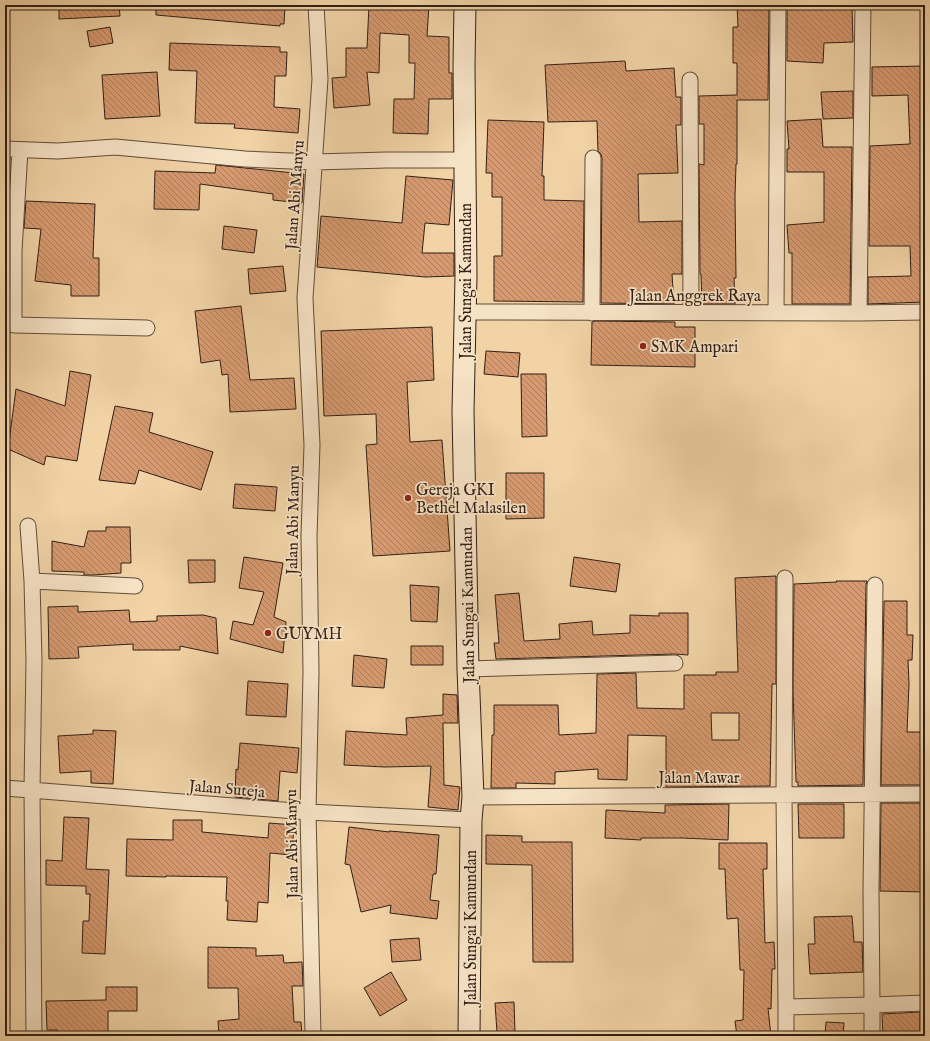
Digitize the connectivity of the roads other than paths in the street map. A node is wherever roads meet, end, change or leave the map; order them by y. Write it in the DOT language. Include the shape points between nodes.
graph roads {
  1 [pos="316,5"];
  2 [pos="465,5"];
  3 [pos="778,5"];
  4 [pos="863,5"];
  5 [pos="690,80"];
  6 [pos="12,150"];
  7 [pos="593,158"];
  8 [pos="465,160"];
  9 [pos="315,162"];
  10 [pos="465,312"];
  11 [pos="691,312"];
  12 [pos="925,312"];
  13 [pos="592,313"];
  14 [pos="776,313"];
  15 [pos="859,313"];
  16 [pos="147,328"];
  17 [pos="28,526"];
  18 [pos="785,578"];
  19 [pos="32,580"];
  20 [pos="875,585"];
  21 [pos="135,586"];
  22 [pos="675,664"];
  23 [pos="468,669"];
  24 [pos="5,788"];
  25 [pos="32,790"];
  26 [pos="872,794"];
  27 [pos="925,794"];
  28 [pos="784,795"];
  29 [pos="473,797"];
  30 [pos="308,812"];
  31 [pos="471,820"];
  32 [pos="925,1003"];
  33 [pos="872,1005"];
  34 [pos="786,1007"];
  35 [pos="34,1036"];
  36 [pos="313,1036"];
  37 [pos="469,1036"];
  38 [pos="786,1036"];
  39 [pos="872,1036"];
  1 -- 9 [label="street, Jalan Abi Manyu" via="320,79"];
  2 -- 8 [label="main road, Jalan Sungai Kamundan"];
  3 -- 14 [label="street"];
  4 -- 15 [label="street"];
  5 -- 11 [label="street"];
  6 -- 9 [label="street" via="58,151 115,147 246,159"];
  6 -- 16 [label="street" via="14,325"];
  7 -- 13 [label="street"];
  8 -- 9 [label="street"];
  8 -- 10 [label="main road, Jalan Sungai Kamundan"];
  9 -- 30 [label="street, Jalan Abi Manyu" via="305,298 312,445 308,536 311,672"];
  10 -- 13 [label="street, Jalan Anggrek Raya"];
  10 -- 23 [label="main road, Jalan Sungai Kamundan" via="463,411"];
  11 -- 13 [label="street, Jalan Anggrek Raya"];
  11 -- 14 [label="street, Jalan Anggrek Raya"];
  12 -- 15 [label="street, Jalan Anggrek Raya"];
  14 -- 15 [label="street, Jalan Anggrek Raya"];
  17 -- 19 [label="street"];
  18 -- 28 [label="street"];
  19 -- 21 [label="street"];
  19 -- 25 [label="street"];
  20 -- 26 [label="street"];
  22 -- 23 [label="street"];
  23 -- 29 [label="main road, Jalan Sungai Kamundan"];
  24 -- 25 [label="street, Jalan Suteja"];
  25 -- 30 [label="street, Jalan Suteja"];
  25 -- 35 [label="street"];
  26 -- 27 [label="street, Jalan Mawar"];
  26 -- 28 [label="street, Jalan Mawar"];
  26 -- 33 [label="street"];
  28 -- 29 [label="street, Jalan Mawar"];
  28 -- 34 [label="street"];
  29 -- 31 [label="main road, Jalan Sungai Kamundan"];
  30 -- 31 [label="street, Jalan Suteja"];
  30 -- 36 [label="street, Jalan Abi Manyu"];
  31 -- 37 [label="main road, Jalan Sungai Kamundan"];
  32 -- 33 [label="street"];
  33 -- 34 [label="street"];
  33 -- 39 [label="street"];
  34 -- 38 [label="street"];
}
